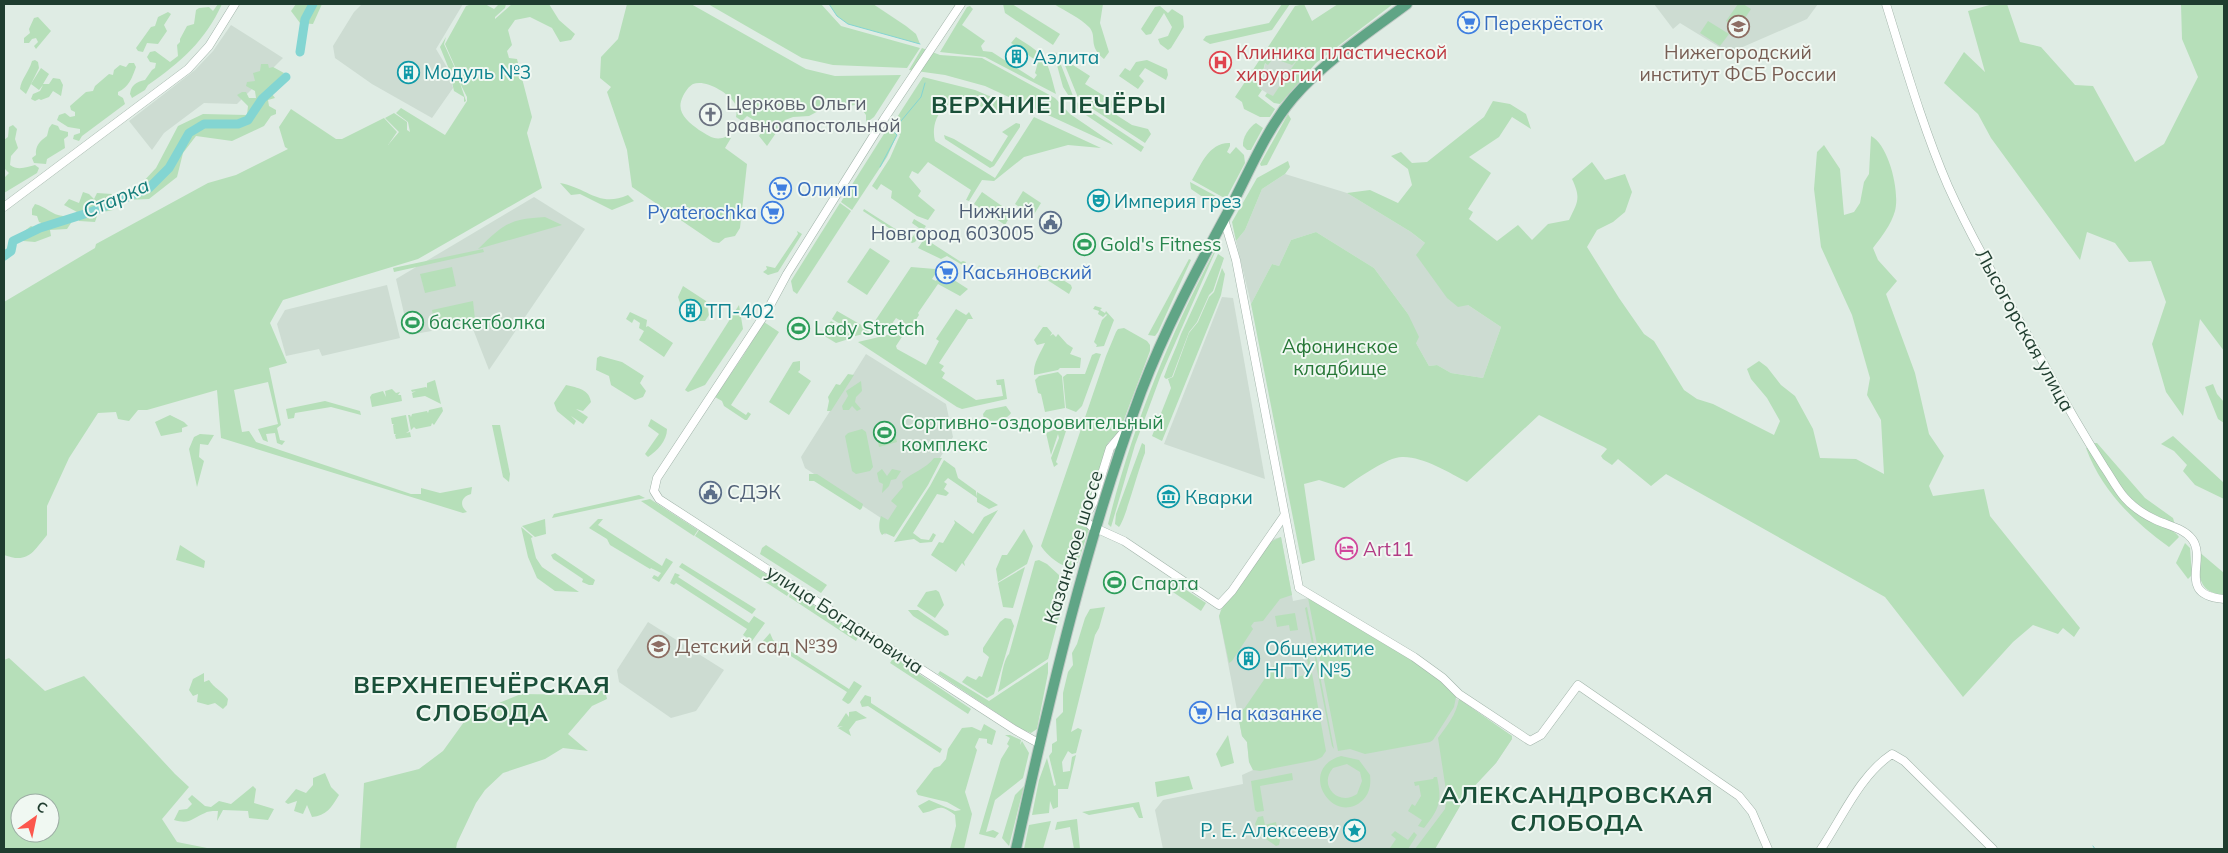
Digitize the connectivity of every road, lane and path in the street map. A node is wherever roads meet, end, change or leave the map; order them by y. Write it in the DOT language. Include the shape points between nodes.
graph roads {
  1 [pos="235,4"];
  2 [pos="961,4"];
  3 [pos="1407,4"];
  4 [pos="1886,4"];
  5 [pos="4,207"];
  6 [pos="1224,219"];
  7 [pos="1284,516"];
  8 [pos="1097,528"];
  9 [pos="1272,534"];
  10 [pos="1288,535"];
  11 [pos="2224,599"];
  12 [pos="1040,744"];
  13 [pos="1016,849"];
  14 [pos="1768,849"];
  15 [pos="1821,849"];
  16 [pos="1994,849"];
  1 -- 5 [label="street" via="212,41 188,69"];
  2 -- 12 [label="street, улица Богдановича" via="898,97 658,478 654,491 661,500"];
  3 -- 6 [label="main road, Казанское шоссе" via="1324,67 1291,100 1266,139"];
  4 -- 11 [label="street, Лысогорская улица" via="1948,186 2077,425 2125,498 2140,512 2177,528 2194,542 2197,583 2201,591 2212,598"];
  6 -- 7 [label="street" via="1236,260"];
  6 -- 8 [label="main road, Казанское шоссе" via="1165,337 1130,426"];
  7 -- 9 [label="street"];
  7 -- 10 [label="street"];
  8 -- 9 [label="street" via="1124,541 1219,605"];
  8 -- 12 [label="main road, Казанское шоссе" via="1063,644"];
  9 -- 10 [label="street"];
  10 -- 14 [label="street" via="1299,588 1414,657 1459,694 1530,741 1541,735 1578,685 1746,802"];
  12 -- 13 [label="main road, Казанское шоссе"];
  15 -- 16 [label="street" via="1856,795 1892,754 1904,761"];
}
